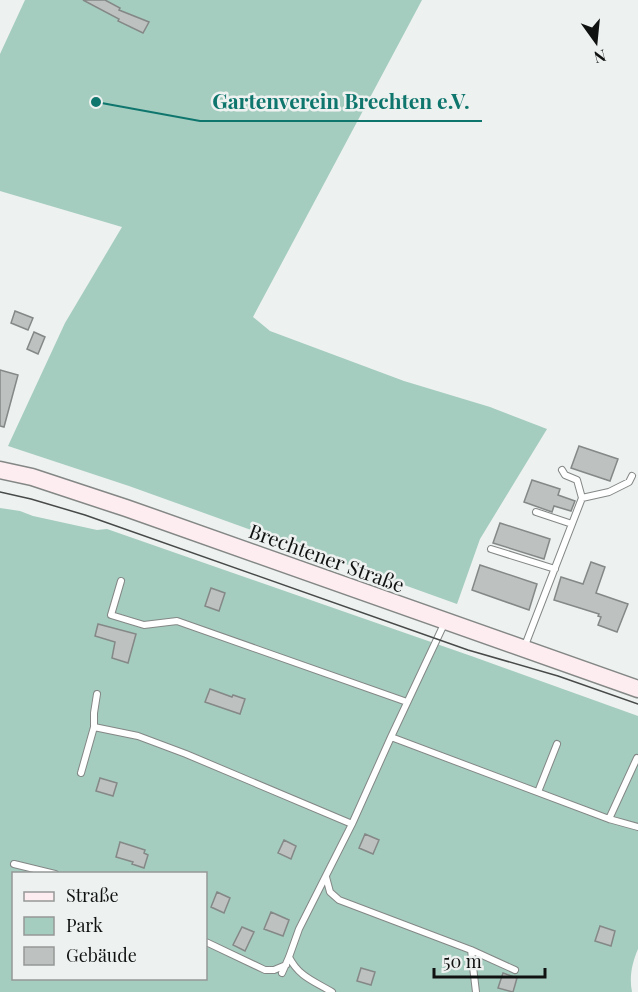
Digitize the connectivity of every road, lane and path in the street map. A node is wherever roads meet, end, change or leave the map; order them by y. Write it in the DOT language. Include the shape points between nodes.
graph roads {
  1 [pos="0,470"];
  2 [pos="562,470"];
  3 [pos="632,476"];
  4 [pos="582,498"];
  5 [pos="536,512"];
  6 [pos="572,524"];
  7 [pos="491,549"];
  8 [pos="555,569"];
  9 [pos="121,581"];
  10 [pos="445,622"];
  11 [pos="524,648"];
  12 [pos="638,689"];
  13 [pos="97,694"];
  14 [pos="407,702"];
  15 [pos="94,727"];
  16 [pos="391,736"];
  17 [pos="557,744"];
  18 [pos="637,758"];
  19 [pos="81,773"];
  20 [pos="538,792"];
  21 [pos="609,819"];
  22 [pos="352,824"];
  23 [pos="638,827"];
  24 [pos="14,864"];
  25 [pos="50,872"];
  26 [pos="326,876"];
  27 [pos="207,942"];
  28 [pos="471,950"];
  29 [pos="290,957"];
  30 [pos="286,965"];
  31 [pos="515,970"];
  32 [pos="282,973"];
  33 [pos="332,992"];
  34 [pos="476,992"];
  1 -- 10 [label="main road, Brechtener Straße" via="126,508"];
  2 -- 4 [label="lane" via="577,480"];
  3 -- 4 [label="lane" via="629,482 609,492"];
  4 -- 6 [label="lane"];
  5 -- 6 [label="lane"];
  6 -- 8 [label="lane"];
  7 -- 8 [label="lane"];
  8 -- 11 [label="lane"];
  9 -- 14 [label="lane" via="111,615 144,625 177,621"];
  10 -- 11 [label="main road, Brechtener Straße"];
  10 -- 14 [label="lane"];
  11 -- 12 [label="main road, Brechtener Straße"];
  13 -- 15 [label="lane"];
  14 -- 16 [label="lane"];
  15 -- 19 [label="lane"];
  15 -- 22 [label="lane" via="138,736 186,754"];
  16 -- 20 [label="lane"];
  16 -- 22 [label="lane"];
  17 -- 20 [label="lane"];
  18 -- 21 [label="lane"];
  20 -- 21 [label="lane"];
  21 -- 23 [label="lane"];
  22 -- 26 [label="lane"];
  24 -- 25 [label="lane"];
  26 -- 28 [label="lane" via="330,892 339,900"];
  26 -- 29 [label="lane" via="299,929"];
  27 -- 30 [label="lane" via="265,970"];
  28 -- 31 [label="lane"];
  28 -- 34 [label="lane"];
  29 -- 30 [label="lane"];
  29 -- 33 [label="lane" via="303,976"];
  30 -- 32 [label="lane"];
}
